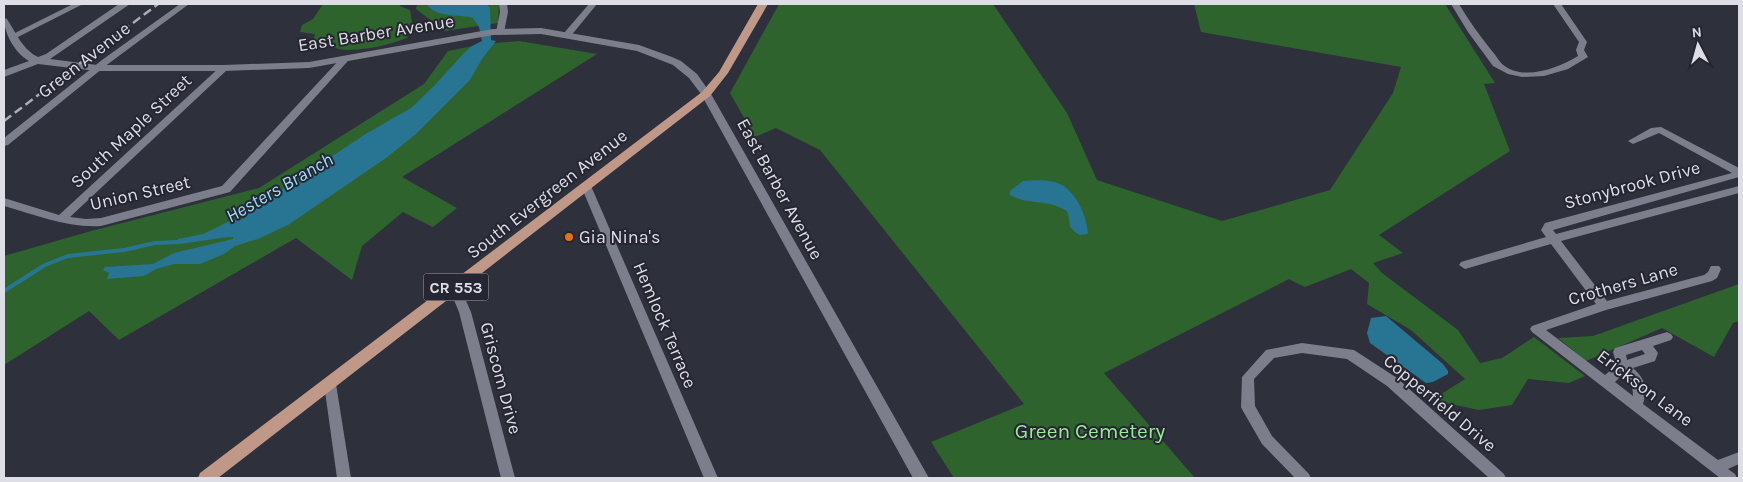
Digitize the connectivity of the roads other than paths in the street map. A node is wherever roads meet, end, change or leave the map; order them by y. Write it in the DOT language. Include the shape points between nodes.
graph roads {
  1 [pos="79,4"];
  2 [pos="125,4"];
  3 [pos="185,4"];
  4 [pos="503,4"];
  5 [pos="593,4"];
  6 [pos="763,4"];
  7 [pos="1455,4"];
  8 [pos="1557,4"];
  9 [pos="4,21"];
  10 [pos="496,32"];
  11 [pos="567,35"];
  12 [pos="13,36"];
  13 [pos="344,60"];
  14 [pos="38,61"];
  15 [pos="98,68"];
  16 [pos="224,68"];
  17 [pos="4,74"];
  18 [pos="706,94"];
  19 [pos="1633,141"];
  20 [pos="4,143"];
  21 [pos="1739,173"];
  22 [pos="586,186"];
  23 [pos="1739,190"];
  24 [pos="4,202"];
  25 [pos="61,219"];
  26 [pos="1554,239"];
  27 [pos="1464,265"];
  28 [pos="1715,269"];
  29 [pos="455,288"];
  30 [pos="1604,306"];
  31 [pos="1536,329"];
  32 [pos="1667,337"];
  33 [pos="1624,366"];
  34 [pos="1604,381"];
  35 [pos="330,384"];
  36 [pos="1636,405"];
  37 [pos="1739,458"];
  38 [pos="1718,467"];
  39 [pos="206,478"];
  40 [pos="344,478"];
  41 [pos="508,478"];
  42 [pos="712,478"];
  43 [pos="921,478"];
  44 [pos="1304,478"];
  45 [pos="1499,478"];
  46 [pos="1730,478"];
  1 -- 12 [label="street"];
  2 -- 14 [label="street"];
  3 -- 15 [label="street, Green Avenue"];
  4 -- 10 [label="street" via="504,12"];
  5 -- 11 [label="street"];
  6 -- 18 [label="main road, South Evergreen Avenue / CR 553" via="723,73"];
  7 -- 8 [label="street" via="1474,37 1495,63 1503,69 1527,74 1548,72 1583,58 1580,50 1583,42"];
  9 -- 12 [label="street"];
  10 -- 11 [label="street, East Barber Avenue" via="541,31"];
  10 -- 13 [label="street, East Barber Avenue"];
  11 -- 18 [label="street, East Barber Avenue" via="639,48 668,58 693,76"];
  12 -- 14 [label="street" via="28,56"];
  13 -- 16 [label="street, East Barber Avenue" via="309,65"];
  13 -- 25 [label="street, Union Street" via="226,189 101,222"];
  14 -- 15 [label="street, East Barber Avenue"];
  14 -- 17 [label="street"];
  15 -- 16 [label="street, East Barber Avenue"];
  15 -- 20 [label="street, Green Avenue"];
  16 -- 25 [label="street, South Maple Street"];
  18 -- 22 [label="main road, South Evergreen Avenue / CR 553"];
  18 -- 43 [label="street, East Barber Avenue"];
  19 -- 21 [label="street" via="1661,130"];
  21 -- 26 [label="street, Stonybrook Drive" via="1562,221 1547,230"];
  22 -- 29 [label="main road, South Evergreen Avenue / CR 553"];
  22 -- 42 [label="street, Hemlock Terrace"];
  23 -- 26 [label="street, Stonybrook Drive"];
  24 -- 25 [label="street, Union Street"];
  26 -- 27 [label="street, Stonybrook Drive"];
  26 -- 30 [label="street"];
  28 -- 30 [label="street, Crothers Lane" via="1708,278"];
  29 -- 35 [label="main road, South Evergreen Avenue / CR 553"];
  29 -- 41 [label="street, Griscom Drive" via="465,312"];
  30 -- 31 [label="street, Crothers Lane"];
  31 -- 34 [label="street, Erickson Lane"];
  32 -- 33 [label="street" via="1644,344 1652,353 1651,357"];
  33 -- 34 [label="street"];
  33 -- 36 [label="street" via="1640,384 1642,393"];
  34 -- 36 [label="street, Erickson Lane"];
  35 -- 39 [label="main road, South Evergreen Avenue / CR 553"];
  35 -- 40 [label="street"];
  36 -- 38 [label="street, Erickson Lane"];
  37 -- 38 [label="street"];
  38 -- 46 [label="street, Erickson Lane"];
  44 -- 45 [label="street, Copperfield Drive" via="1267,440 1248,407 1248,377 1270,354 1302,348 1350,354 1392,382"];
}
